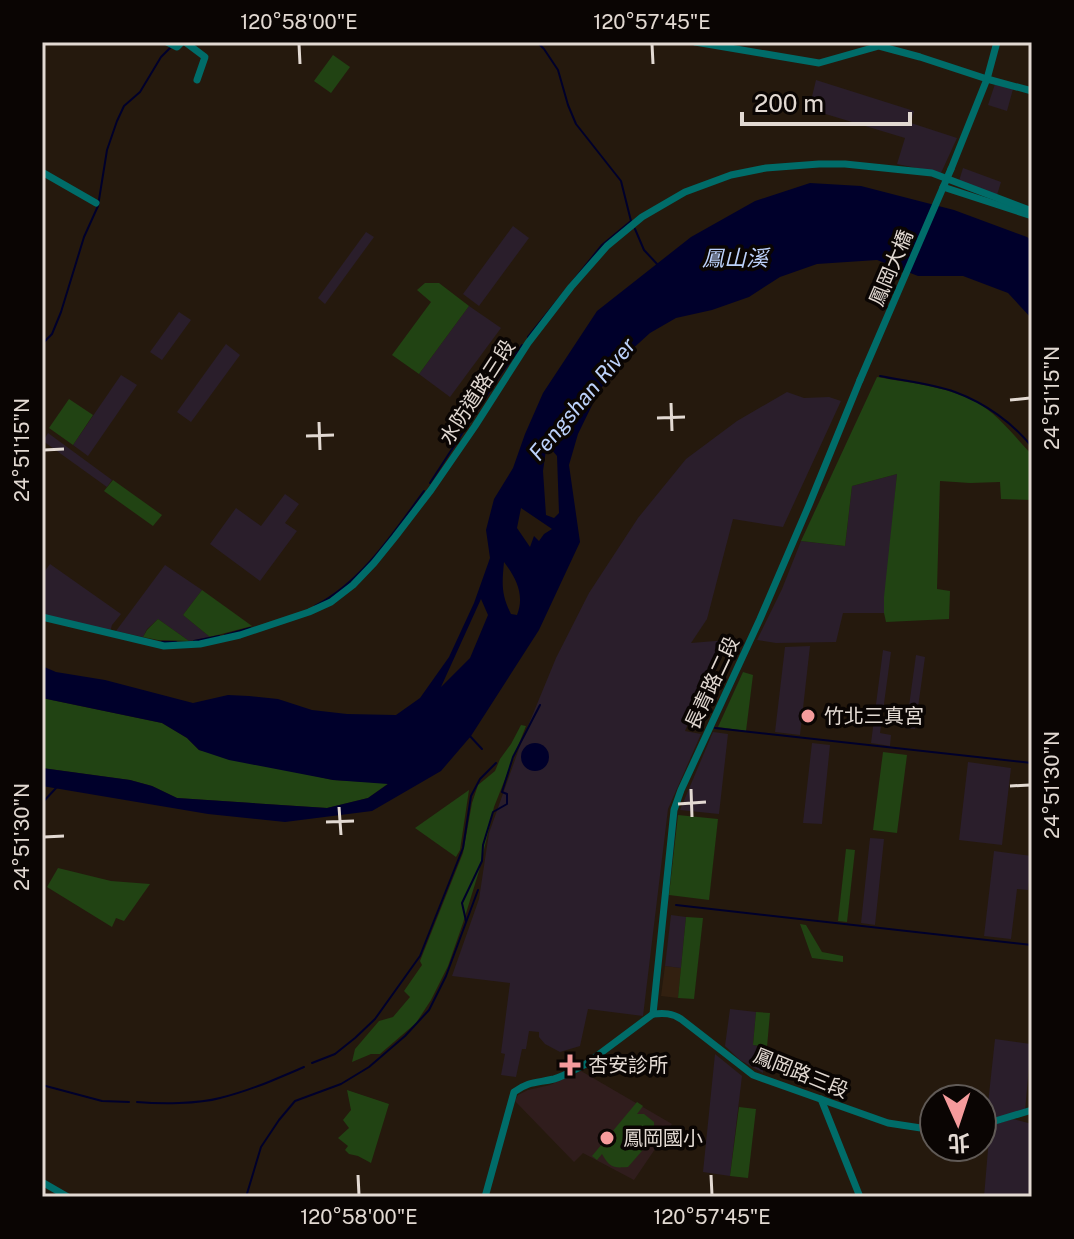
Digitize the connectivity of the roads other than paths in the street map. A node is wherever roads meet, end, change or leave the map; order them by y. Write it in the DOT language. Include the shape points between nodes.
graph roads {
  1 [pos="167,42"];
  2 [pos="183,42"];
  3 [pos="695,42"];
  4 [pos="997,42"];
  5 [pos="987,79"];
  6 [pos="197,80"];
  7 [pos="1032,91"];
  8 [pos="42,172"];
  9 [pos="946,183"];
  10 [pos="96,203"];
  11 [pos="1032,214"];
  12 [pos="860,380"];
  13 [pos="42,617"];
  14 [pos="653,1014"];
  15 [pos="821,1099"];
  16 [pos="845,1108"];
  17 [pos="1032,1110"];
  18 [pos="998,1120"];
  19 [pos="830,1122"];
  20 [pos="918,1128"];
  21 [pos="42,1182"];
  22 [pos="68,1197"];
  23 [pos="485,1197"];
  24 [pos="860,1197"];
  1 -- 2 [label="street" via="177,47"];
  2 -- 6 [label="street" via="205,57"];
  3 -- 5 [label="street" via="819,63 879,46"];
  4 -- 5 [label="street, 鳳岡大橋"];
  5 -- 7 [label="street"];
  5 -- 9 [label="street, 鳳岡大橋, bridge"];
  8 -- 10 [label="street"];
  9 -- 11 [label="street, 水防道路三段"];
  9 -- 12 [label="street, 鳳岡大橋, bridge"];
  9 -- 13 [label="street, 水防道路三段" via="932,173 845,164 766,168 685,192 642,217 607,246 537,332 431,490 374,563 331,602 240,635 164,646"];
  12 -- 14 [label="street, 長青路二段" via="674,810"];
  14 -- 15 [label="street, 鳳岡路三段" via="675,1015 748,1072"];
  14 -- 23 [label="street" via="586,1064 514,1092"];
  15 -- 16 [label="street, 鳳岡路三段"];
  15 -- 19 [label="street"];
  16 -- 19 [label="street"];
  16 -- 20 [label="street, 鳳岡路三段"];
  17 -- 18 [label="street"];
  19 -- 24 [label="street"];
  21 -- 22 [label="street"];
}
